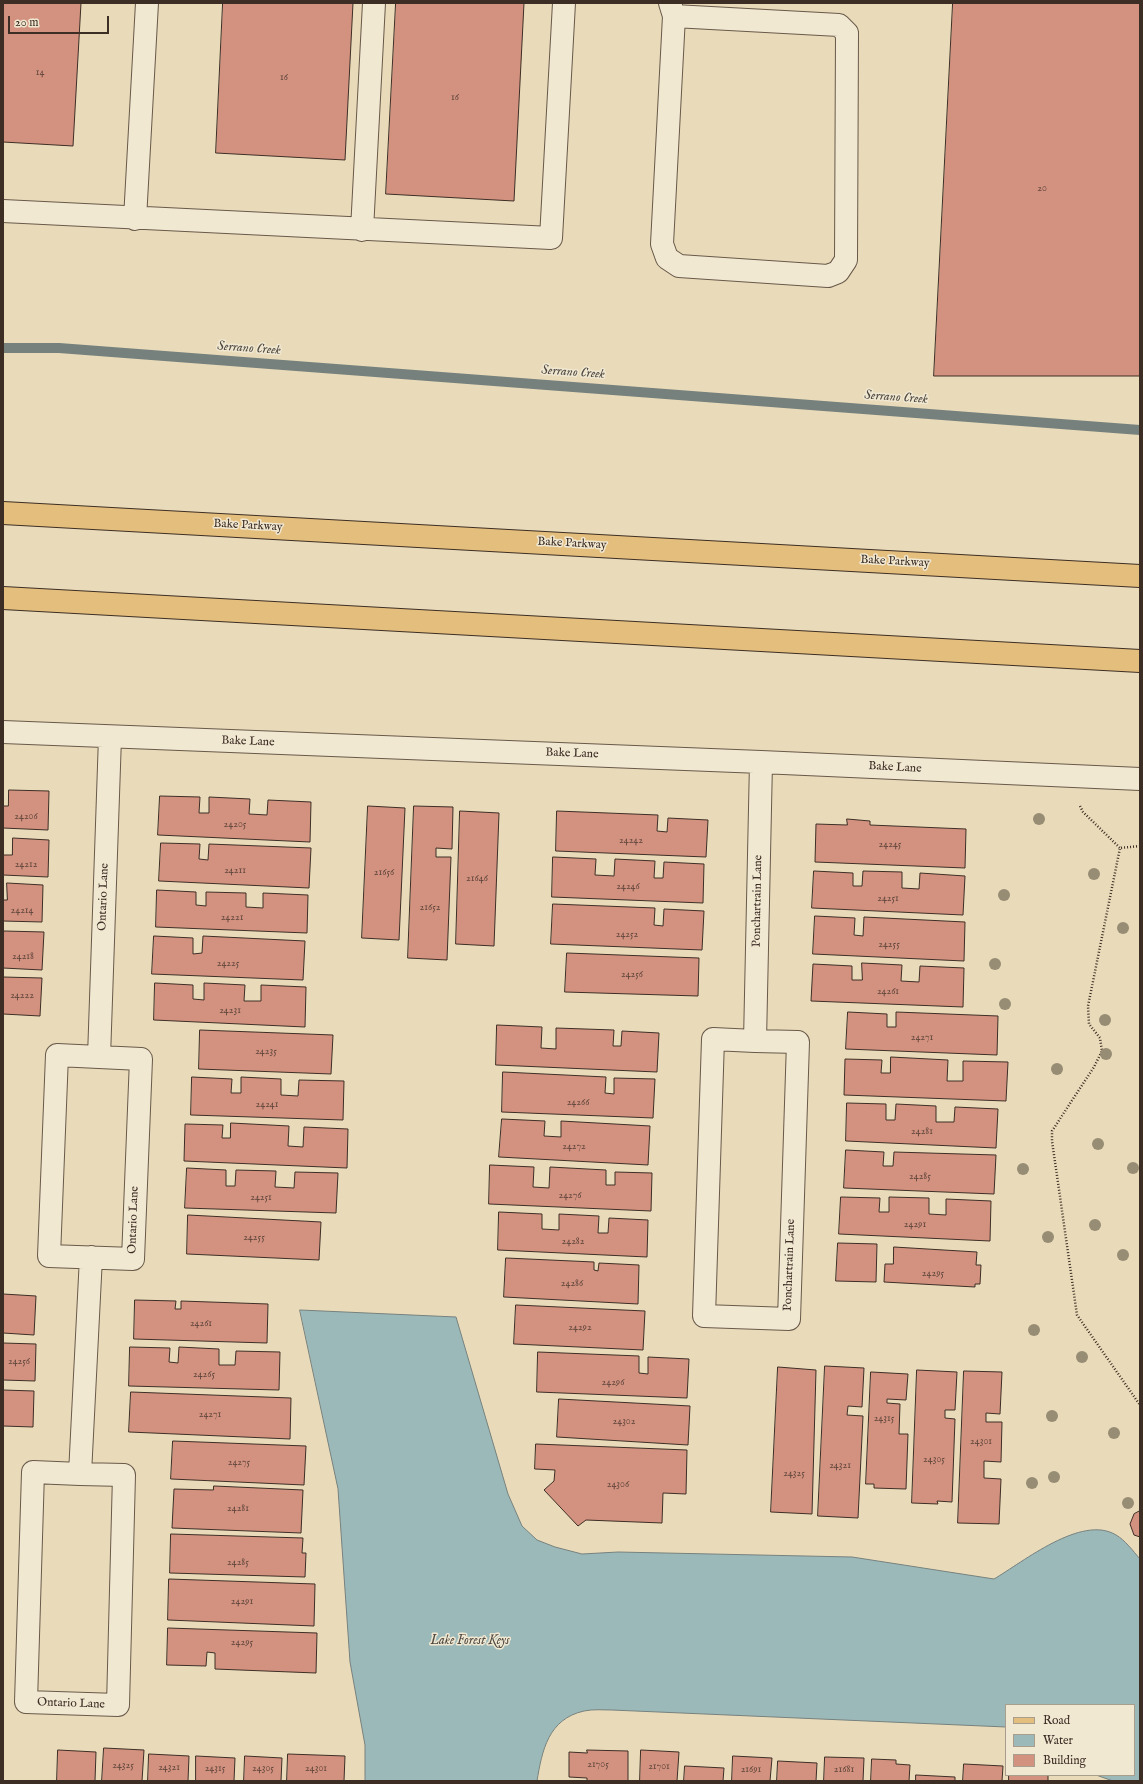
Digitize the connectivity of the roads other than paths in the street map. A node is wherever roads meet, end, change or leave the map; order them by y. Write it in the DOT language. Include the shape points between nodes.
graph roads {
  1 [pos="147,3"];
  2 [pos="374,3"];
  3 [pos="564,3"];
  4 [pos="672,9"];
  5 [pos="3,211"];
  6 [pos="135,219"];
  7 [pos="362,230"];
  8 [pos="3,513"];
  9 [pos="1140,576"];
  10 [pos="3,598"];
  11 [pos="1140,661"];
  12 [pos="3,732"];
  13 [pos="110,736"];
  14 [pos="761,762"];
  15 [pos="1140,779"];
  16 [pos="755,1041"];
  17 [pos="99,1058"];
  18 [pos="91,1258"];
  19 [pos="80,1474"];
  1 -- 6 [label="street"];
  2 -- 7 [label="street"];
  3 -- 7 [label="street" via="551,238"];
  4 -- 4 [label="street" via="662,244 667,258 679,266 828,276 838,272 846,260 847,34 839,25"];
  5 -- 6 [label="street"];
  6 -- 7 [label="street"];
  8 -- 9 [label="main road, Bake Parkway"];
  10 -- 11 [label="main road"];
  12 -- 13 [label="street, Bake Lane"];
  13 -- 14 [label="street, Bake Lane"];
  13 -- 17 [label="street, Ontario Lane"];
  14 -- 15 [label="street, Bake Lane"];
  14 -- 16 [label="street, Ponchartrain Lane"];
  16 -- 16 [label="street, Ponchartrain Lane" via="713,1039 704,1316 788,1319 798,1042"];
  17 -- 18 [label="street, Ontario Lane" via="140,1059 133,1259"];
  17 -- 18 [label="street, Ontario Lane" via="57,1055 49,1256"];
  18 -- 19 [label="street"];
  19 -- 19 [label="street, Ontario Lane" via="33,1472 26,1702 118,1705 124,1475"];
}
